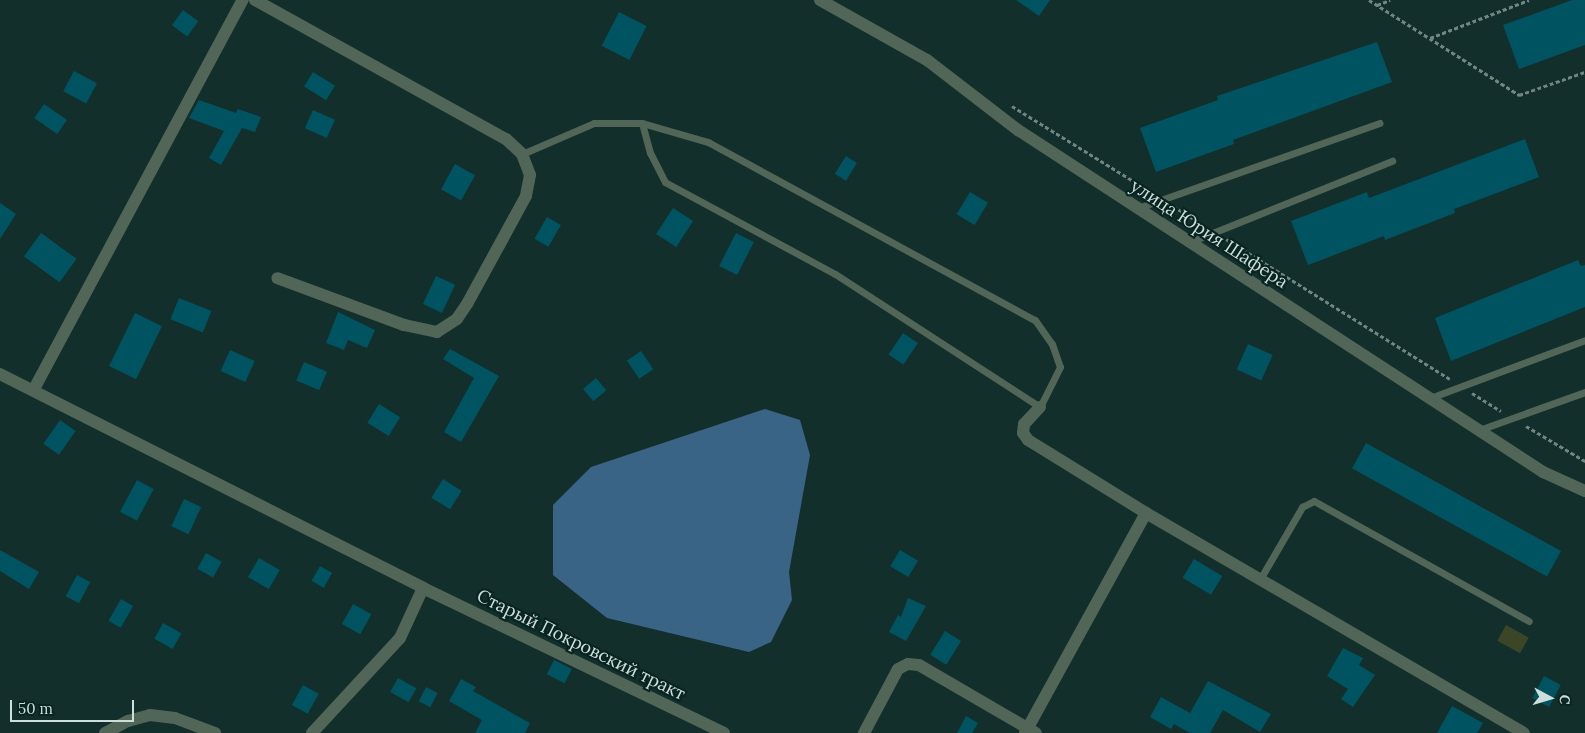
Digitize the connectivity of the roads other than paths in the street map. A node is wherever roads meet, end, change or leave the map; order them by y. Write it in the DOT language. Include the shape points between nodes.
graph roads {
  1 [pos="243,0"];
  2 [pos="255,0"];
  3 [pos="820,0"];
  4 [pos="642,123"];
  5 [pos="1379,123"];
  6 [pos="522,154"];
  7 [pos="1392,161"];
  8 [pos="1138,208"];
  9 [pos="1190,242"];
  10 [pos="277,278"];
  11 [pos="1585,340"];
  12 [pos="0,374"];
  13 [pos="34,389"];
  14 [pos="1585,392"];
  15 [pos="1430,398"];
  16 [pos="1040,407"];
  17 [pos="1479,430"];
  18 [pos="1584,491"];
  19 [pos="1146,513"];
  20 [pos="1259,581"];
  21 [pos="423,588"];
  22 [pos="1529,621"];
  23 [pos="1029,731"];
  24 [pos="105,733"];
  25 [pos="215,733"];
  26 [pos="312,733"];
  27 [pos="724,733"];
  28 [pos="864,733"];
  29 [pos="1524,733"];
  1 -- 13 [label="street"];
  2 -- 6 [label="street" via="506,139"];
  3 -- 8 [label="street, улица Юрия Шафера" via="926,60 1018,130"];
  4 -- 6 [label="lane" via="594,123"];
  4 -- 16 [label="lane" via="650,153 665,182 835,274"];
  4 -- 16 [label="lane" via="708,142 1035,320 1052,344 1060,367"];
  5 -- 8 [label="lane"];
  6 -- 10 [label="street" via="530,175 526,196 466,304 447,328 426,332"];
  7 -- 9 [label="lane"];
  8 -- 9 [label="street, улица Юрия Шафера"];
  9 -- 15 [label="street, улица Юрия Шафера"];
  11 -- 15 [label="lane"];
  12 -- 13 [label="street, Старый Покровский тракт"];
  13 -- 21 [label="street, Старый Покровский тракт"];
  14 -- 17 [label="lane"];
  15 -- 17 [label="street, улица Юрия Шафера"];
  16 -- 19 [label="street" via="1024,424 1023,433 1028,440"];
  17 -- 18 [label="street, улица Юрия Шафера" via="1543,472"];
  19 -- 20 [label="street"];
  19 -- 23 [label="street"];
  20 -- 22 [label="lane" via="1302,506 1316,502"];
  20 -- 29 [label="street"];
  21 -- 26 [label="street" via="400,638"];
  21 -- 27 [label="street, Старый Покровский тракт"];
  23 -- 28 [label="street" via="919,665 908,664 898,670"];
  24 -- 25 [label="street" via="128,721 150,715 176,718"];
}
